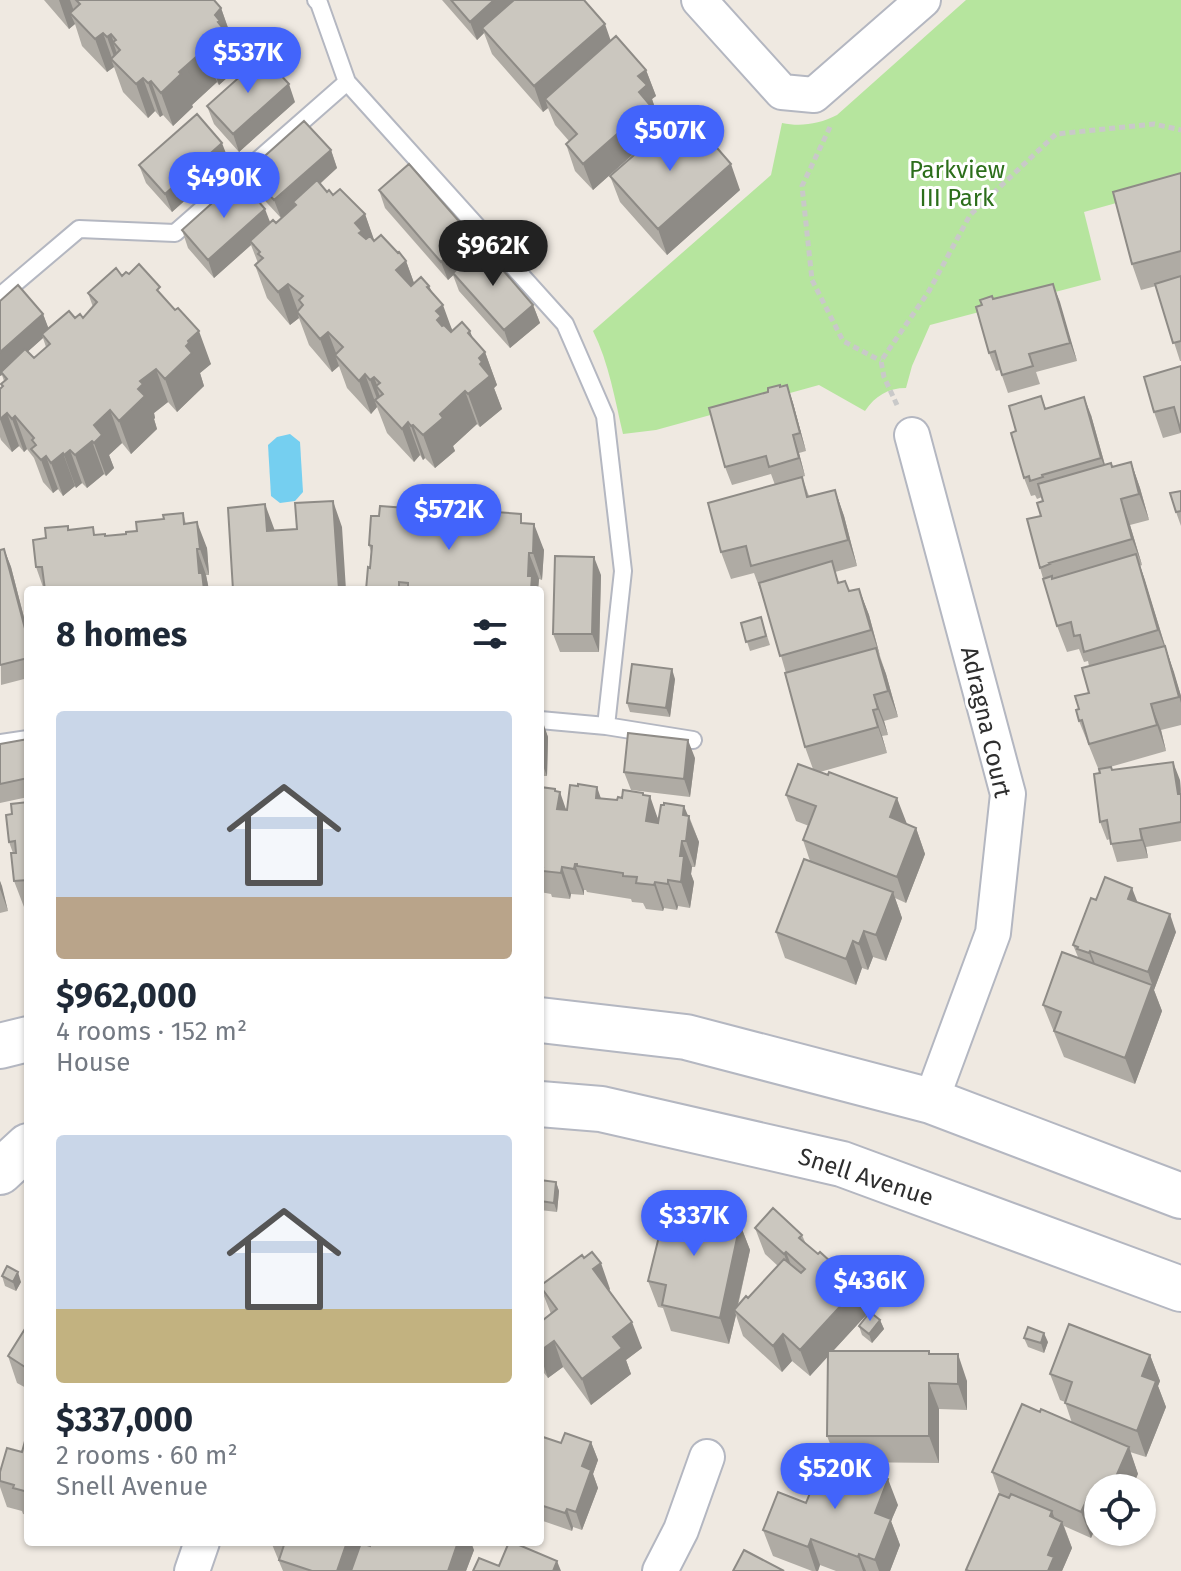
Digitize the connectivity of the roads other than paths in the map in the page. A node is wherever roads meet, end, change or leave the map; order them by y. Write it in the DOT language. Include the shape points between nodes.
graph roads {
  1 [pos="316,0"];
  2 [pos="699,0"];
  3 [pos="923,0"];
  4 [pos="347,82"];
  5 [pos="0,296"];
  6 [pos="912,435"];
  7 [pos="544,720"];
  8 [pos="606,726"];
  9 [pos="24,740"];
  10 [pos="693,740"];
  11 [pos="0,743"];
  12 [pos="544,1020"];
  13 [pos="24,1040"];
  14 [pos="0,1046"];
  15 [pos="931,1101"];
  16 [pos="544,1104"];
  17 [pos="24,1128"];
  18 [pos="0,1133"];
  19 [pos="24,1150"];
  20 [pos="0,1172"];
  21 [pos="1181,1196"];
  22 [pos="1181,1289"];
  23 [pos="707,1457"];
  24 [pos="201,1546"];
  25 [pos="192,1571"];
  26 [pos="660,1571"];
  1 -- 4 [label="lane"];
  2 -- 3 [label="street" via="782,92 814,95"];
  4 -- 5 [label="lane" via="175,233 79,229"];
  4 -- 8 [label="lane" via="565,324 605,416 623,571"];
  6 -- 15 [label="street, Adragna Court" via="1008,794 993,933"];
  7 -- 8 [label="lane"];
  8 -- 10 [label="lane"];
  9 -- 11 [label="lane"];
  12 -- 15 [label="main road" via="686,1037"];
  13 -- 14 [label="main road"];
  15 -- 21 [label="main road"];
  16 -- 22 [label="main road, Snell Avenue" via="601,1109 842,1164"];
  17 -- 18 [label="main road"];
  19 -- 20 [label="main road"];
  23 -- 26 [label="street"];
  24 -- 25 [label="street"];
}
